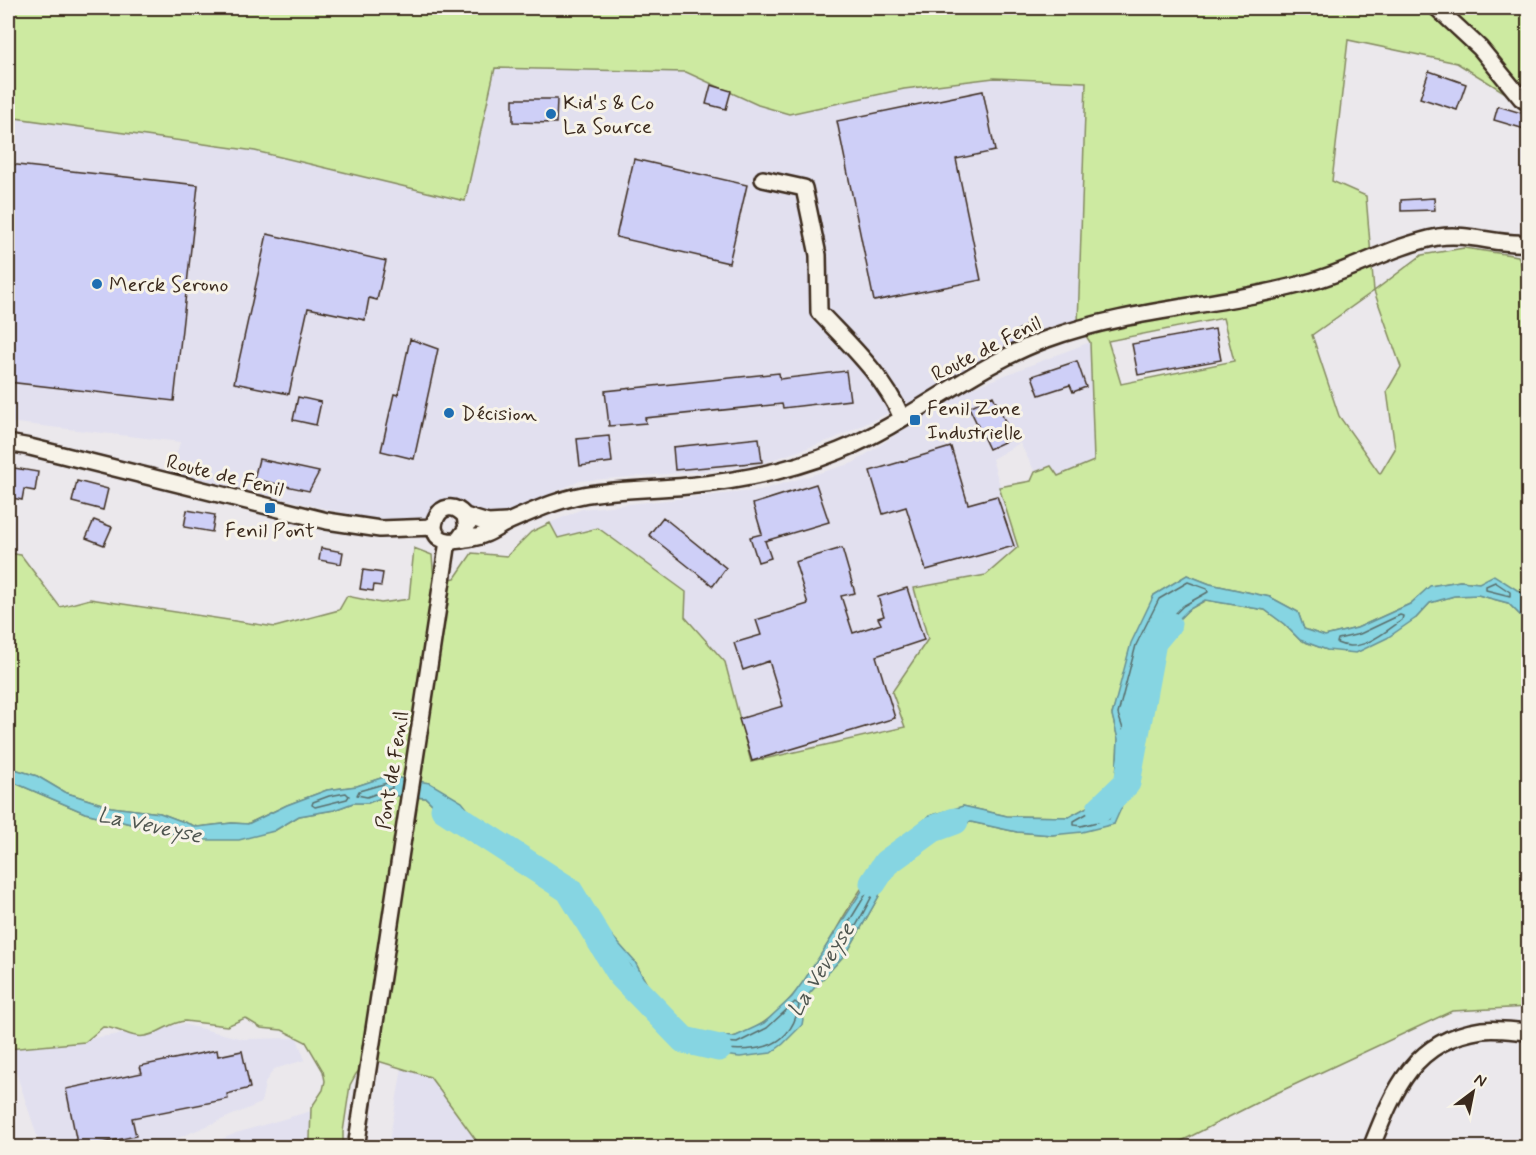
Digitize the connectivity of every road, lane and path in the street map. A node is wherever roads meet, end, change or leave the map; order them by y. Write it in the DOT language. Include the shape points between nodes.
graph roads {
  1 [pos="1437,8"];
  2 [pos="1528,103"];
  3 [pos="763,179"];
  4 [pos="1528,243"];
  5 [pos="902,418"];
  6 [pos="8,442"];
  7 [pos="465,516"];
  8 [pos="508,522"];
  9 [pos="434,527"];
  10 [pos="454,540"];
  11 [pos="1528,1032"];
  12 [pos="356,1148"];
  13 [pos="1371,1148"];
  1 -- 2 [label="street" via="1480,48"];
  3 -- 5 [label="street" via="804,188 818,255 819,312 869,366 895,401"];
  4 -- 5 [label="street, Route de Fenil" via="1440,237 1313,281 1080,329 1002,358"];
  5 -- 8 [label="street, Route de Fenil" via="843,450 759,477 597,492"];
  6 -- 9 [label="street, Route de Fenil" via="327,521 380,529"];
  7 -- 8 [label="street, Route de Fenil" via="488,523"];
  7 -- 9 [label="street" via="455,509 444,509 436,517"];
  7 -- 10 [label="street" via="466,530"];
  8 -- 10 [label="street, Route de Fenil" via="483,535"];
  9 -- 10 [label="street" via="439,536"];
  10 -- 12 [label="street, Pont de Fenil" via="443,571"];
  11 -- 13 [label="street" via="1483,1030 1445,1041 1417,1060 1384,1114"];
}
